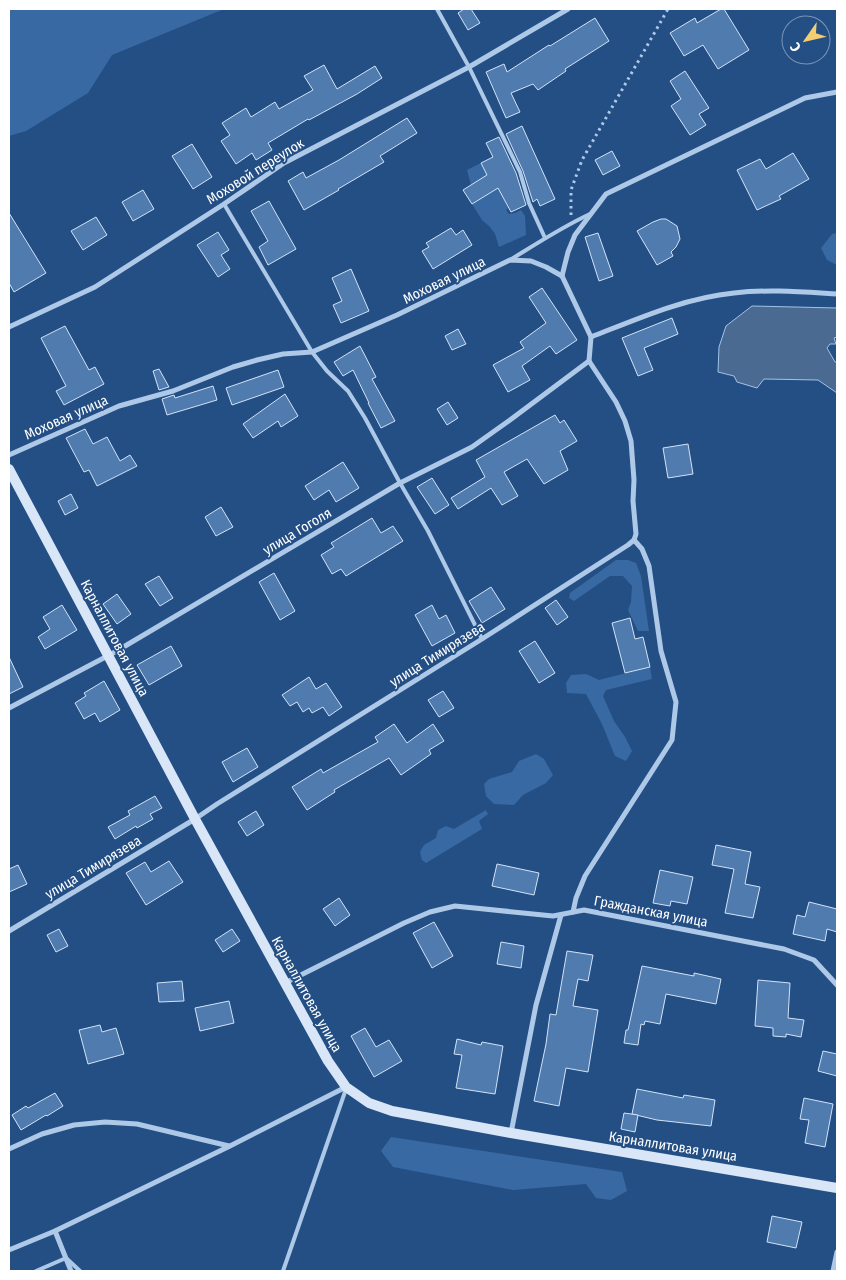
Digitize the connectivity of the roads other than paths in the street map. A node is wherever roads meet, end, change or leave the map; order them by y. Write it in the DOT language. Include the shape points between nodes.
graph roads {
  1 [pos="437,9"];
  2 [pos="568,9"];
  3 [pos="469,67"];
  4 [pos="837,92"];
  5 [pos="224,204"];
  6 [pos="590,214"];
  7 [pos="545,238"];
  8 [pos="510,260"];
  9 [pos="562,276"];
  10 [pos="837,294"];
  11 [pos="9,327"];
  12 [pos="591,337"];
  13 [pos="312,352"];
  14 [pos="589,361"];
  15 [pos="9,455"];
  16 [pos="9,469"];
  17 [pos="400,483"];
  18 [pos="634,540"];
  19 [pos="482,638"];
  20 [pos="109,656"];
  21 [pos="9,708"];
  22 [pos="195,818"];
  23 [pos="573,912"];
  24 [pos="561,915"];
  25 [pos="9,931"];
  26 [pos="285,982"];
  27 [pos="837,985"];
  28 [pos="346,1087"];
  29 [pos="510,1133"];
  30 [pos="230,1146"];
  31 [pos="9,1148"];
  32 [pos="837,1188"];
  33 [pos="55,1231"];
  34 [pos="9,1250"];
  35 [pos="837,1252"];
  36 [pos="66,1258"];
  37 [pos="36,1271"];
  38 [pos="72,1271"];
  39 [pos="80,1271"];
  40 [pos="283,1271"];
  41 [pos="833,1271"];
  1 -- 3 [label="lane"];
  2 -- 3 [label="street, Моховой переулок"];
  3 -- 5 [label="street, Моховой переулок" via="284,163"];
  3 -- 7 [label="lane" via="520,172 529,203"];
  4 -- 6 [label="street" via="806,98 606,194"];
  5 -- 11 [label="street, Моховой переулок" via="94,287"];
  5 -- 13 [label="lane"];
  6 -- 7 [label="lane"];
  6 -- 9 [label="street" via="575,235"];
  7 -- 8 [label="lane"];
  8 -- 9 [label="street" via="531,261"];
  8 -- 13 [label="street, Моховая улица"];
  9 -- 12 [label="street"];
  10 -- 12 [label="street" via="733,293 684,302"];
  12 -- 14 [label="street"];
  13 -- 15 [label="street, Моховая улица" via="283,354 233,367 173,391 119,406"];
  13 -- 17 [label="lane" via="348,391"];
  14 -- 17 [label="street, улица Гоголя" via="472,447"];
  14 -- 18 [label="street" via="616,402 631,441"];
  16 -- 20 [label="street, Карналлитовая улица"];
  17 -- 19 [label="lane"];
  17 -- 20 [label="street, улица Гоголя"];
  18 -- 19 [label="street, улица Тимирязева"];
  18 -- 23 [label="street" via="649,566 661,651 676,702 672,740 585,876"];
  19 -- 22 [label="street, улица Тимирязева"];
  20 -- 21 [label="street, улица Гоголя"];
  20 -- 22 [label="street, Карналлитовая улица"];
  22 -- 25 [label="street, улица Тимирязева"];
  22 -- 26 [label="street, Карналлитовая улица"];
  23 -- 24 [label="street, Гражданская улица"];
  23 -- 27 [label="street, Гражданская улица" via="584,910 784,948 814,960"];
  24 -- 26 [label="street, Гражданская улица" via="455,906 430,912"];
  24 -- 29 [label="street" via="536,1005"];
  26 -- 28 [label="street, Карналлитовая улица" via="328,1061"];
  28 -- 29 [label="street, Карналлитовая улица" via="369,1103 392,1110"];
  28 -- 30 [label="street"];
  28 -- 40 [label="lane"];
  29 -- 32 [label="street, Карналлитовая улица"];
  30 -- 31 [label="street" via="137,1124 106,1122 74,1125"];
  30 -- 33 [label="street"];
  33 -- 34 [label="street"];
  33 -- 36 [label="street"];
  35 -- 41 [label="street"];
  36 -- 37 [label="lane"];
  36 -- 38 [label="street"];
  36 -- 39 [label="lane"];
}
